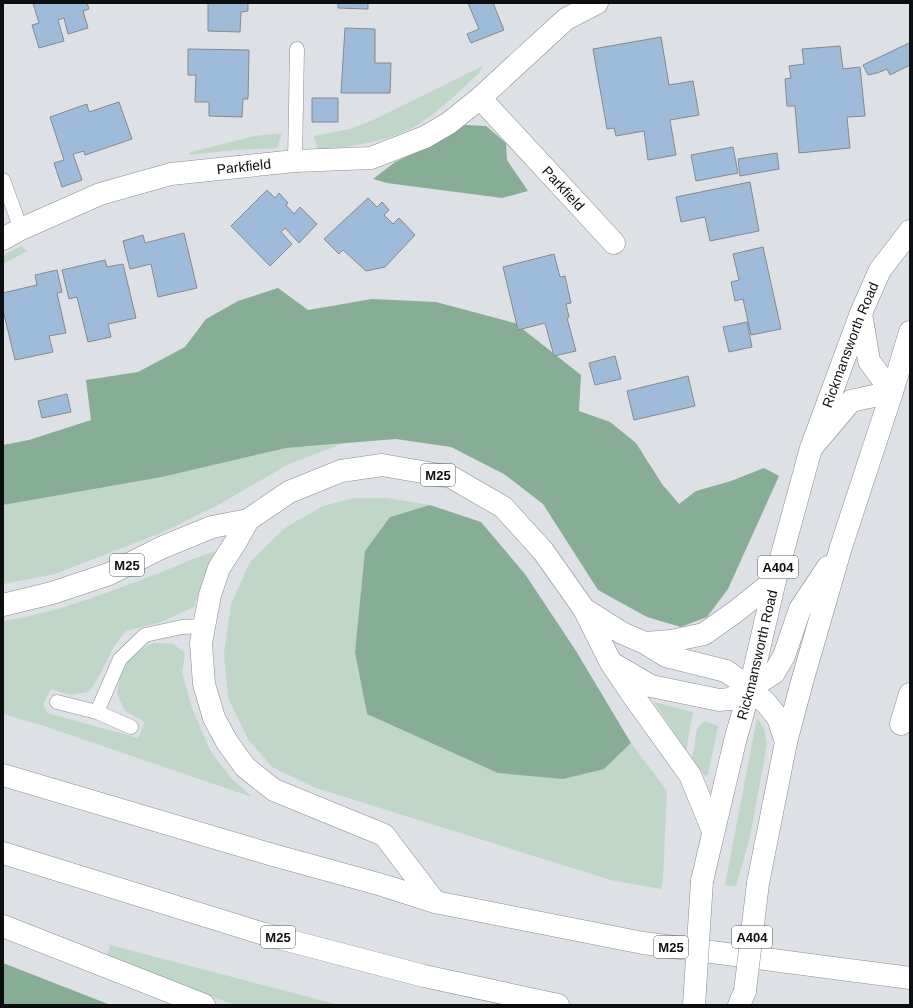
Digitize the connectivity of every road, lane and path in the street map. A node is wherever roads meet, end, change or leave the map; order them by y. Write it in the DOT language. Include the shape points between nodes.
graph roads {
  1 [pos="597,3"];
  2 [pos="297,49"];
  3 [pos="480,98"];
  4 [pos="295,161"];
  5 [pos="3,180"];
  6 [pos="910,231"];
  7 [pos="12,234"];
  8 [pos="614,243"];
  9 [pos="861,313"];
  10 [pos="910,332"];
  11 [pos="901,395"];
  12 [pos="811,448"];
  13 [pos="248,520"];
  14 [pos="841,547"];
  15 [pos="775,580"];
  16 [pos="3,605"];
  17 [pos="584,609"];
  18 [pos="204,626"];
  19 [pos="645,642"];
  20 [pos="611,662"];
  21 [pos="750,688"];
  22 [pos="910,694"];
  23 [pos="57,702"];
  24 [pos="97,712"];
  25 [pos="901,724"];
  26 [pos="131,726"];
  27 [pos="786,742"];
  28 [pos="3,775"];
  29 [pos="714,831"];
  30 [pos="3,853"];
  31 [pos="435,902"];
  32 [pos="3,926"];
  33 [pos="910,978"];
  34 [pos="742,1000"];
  35 [pos="204,1005"];
  36 [pos="558,1005"];
  37 [pos="694,1005"];
  1 -- 3 [label="main road, Parkfield" via="566,19"];
  2 -- 4 [label="lane"];
  3 -- 4 [label="main road, Parkfield" via="449,123 425,137 371,158"];
  3 -- 8 [label="main road, Parkfield"];
  4 -- 7 [label="main road, Parkfield" via="171,174 100,194"];
  5 -- 7 [label="lane"];
  6 -- 9 [label="main road, Rickmansworth Road / A404" via="880,270"];
  9 -- 11 [label="main road" via="869,361"];
  9 -- 12 [label="main road, Rickmansworth Road / A404"];
  10 -- 11 [label="main road, A404"];
  11 -- 12 [label="main road" via="851,401"];
  11 -- 14 [label="main road, A404"];
  12 -- 15 [label="main road, Rickmansworth Road / A404"];
  13 -- 16 [label="main road, M25" via="212,527 110,574 52,593"];
  13 -- 17 [label="main road, M25" via="289,492 341,471 382,465 451,477 503,507 543,551"];
  13 -- 18 [label="main road, M25" via="219,568"];
  14 -- 21 [label="main road" via="800,609 784,656 774,673"];
  14 -- 27 [label="main road, A404"];
  15 -- 19 [label="main road, M25" via="704,634 670,641"];
  15 -- 21 [label="main road, Rickmansworth Road / A404"];
  17 -- 19 [label="main road, M25" via="622,633"];
  17 -- 20 [label="main road, M25"];
  18 -- 24 [label="lane" via="182,627 145,635 120,660"];
  18 -- 31 [label="main road, M25" via="201,643 206,691 214,718 245,767 274,790 384,835"];
  19 -- 21 [label="main road, M25" via="666,656 726,671"];
  20 -- 21 [label="main road" via="651,686 719,700 730,699"];
  20 -- 29 [label="main road, M25" via="690,775"];
  21 -- 27 [label="main road" via="778,718"];
  21 -- 29 [label="main road, Rickmansworth Road / A404"];
  22 -- 25 [label="main road"];
  23 -- 24 [label="lane"];
  24 -- 26 [label="lane"];
  27 -- 34 [label="main road, A404, bridge" via="758,884"];
  28 -- 31 [label="main road, M25"];
  29 -- 37 [label="main road, Rickmansworth Road / A404, bridge" via="702,881"];
  30 -- 36 [label="main road, M25" via="272,936 424,976"];
  31 -- 33 [label="main road, M25" via="643,944"];
  32 -- 35 [label="main road"];
}
